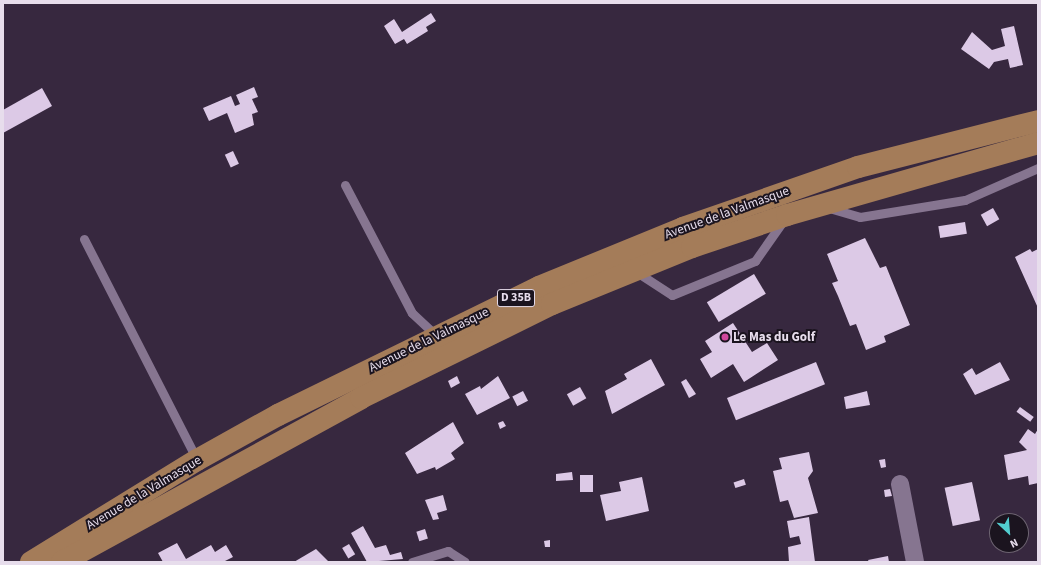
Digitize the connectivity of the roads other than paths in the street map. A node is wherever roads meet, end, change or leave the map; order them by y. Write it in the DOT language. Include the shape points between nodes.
graph roads {
  1 [pos="1038,121"];
  2 [pos="1038,143"];
  3 [pos="1038,168"];
  4 [pos="345,185"];
  5 [pos="818,205"];
  6 [pos="787,215"];
  7 [pos="84,239"];
  8 [pos="634,270"];
  9 [pos="437,336"];
  10 [pos="197,460"];
  11 [pos="210,484"];
  12 [pos="900,484"];
  13 [pos="31,562"];
  14 [pos="62,562"];
  15 [pos="412,562"];
  16 [pos="465,562"];
  17 [pos="915,562"];
  1 -- 9 [label="main road, Avenue de la Valmasque / D 35B" via="858,167 683,228 539,286"];
  2 -- 5 [label="main road, Avenue de la Valmasque / D 35B"];
  3 -- 5 [label="lane" via="957,201 860,217"];
  4 -- 9 [label="lane" via="412,313"];
  5 -- 6 [label="main road, Avenue de la Valmasque / D 35B"];
  6 -- 8 [label="main road, Avenue de la Valmasque / D 35B"];
  6 -- 8 [label="lane" via="755,261 672,295"];
  7 -- 10 [label="lane"];
  8 -- 11 [label="main road, Avenue de la Valmasque / D 35B" via="418,369"];
  9 -- 10 [label="main road, Avenue de la Valmasque / D 35B"];
  10 -- 11 [label="main road"];
  10 -- 13 [label="main road, Avenue de la Valmasque / D 35B"];
  11 -- 14 [label="main road, Avenue de la Valmasque / D 35B"];
  12 -- 17 [label="street"];
  15 -- 16 [label="lane" via="448,551"];
}
